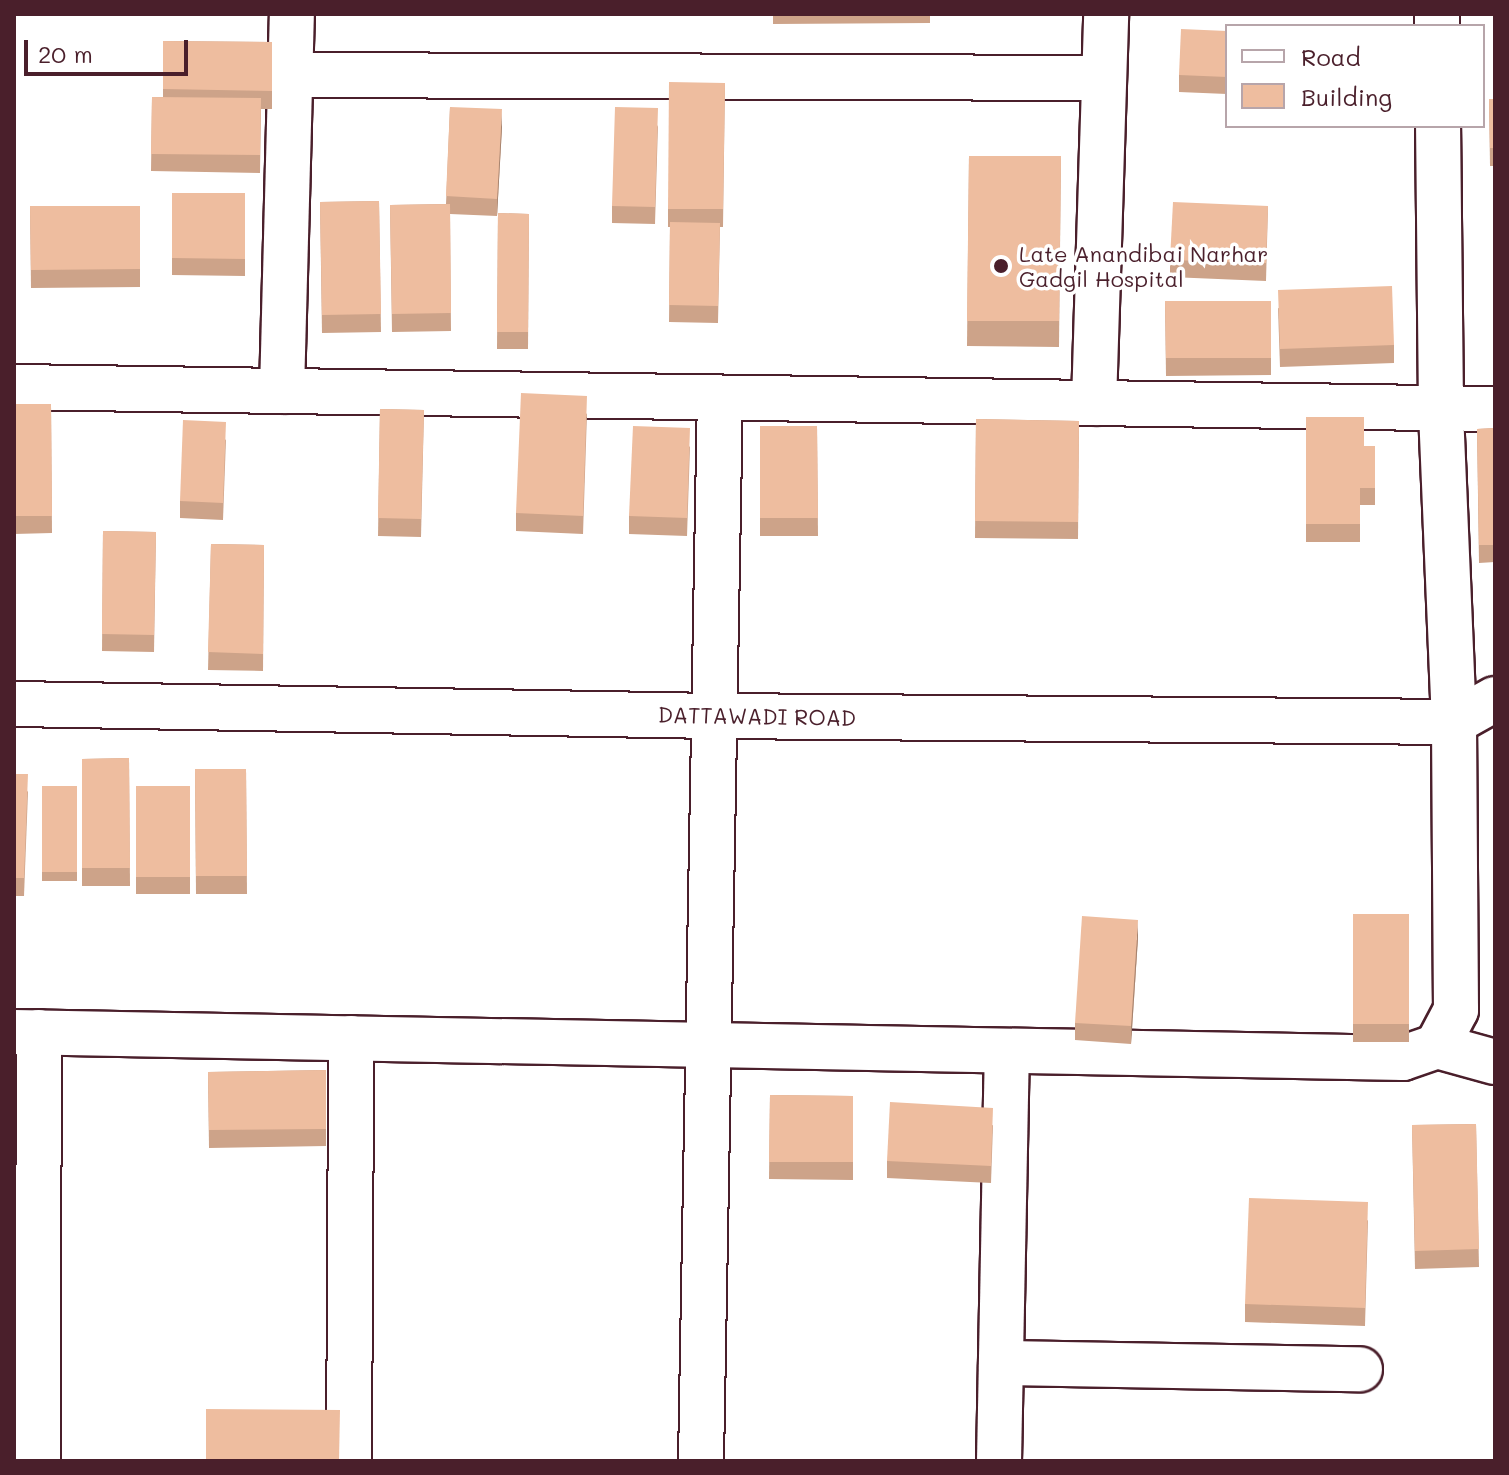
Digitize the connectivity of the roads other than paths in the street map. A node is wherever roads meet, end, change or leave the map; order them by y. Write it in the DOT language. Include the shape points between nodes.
graph roads {
  1 [pos="292,14"];
  2 [pos="1106,14"];
  3 [pos="288,75"];
  4 [pos="1104,78"];
  5 [pos="1438,128"];
  6 [pos="14,387"];
  7 [pos="282,391"];
  8 [pos="720,398"];
  9 [pos="1094,403"];
  10 [pos="1441,408"];
  11 [pos="1495,409"];
  12 [pos="1495,699"];
  13 [pos="14,704"];
  14 [pos="714,716"];
  15 [pos="1454,722"];
  16 [pos="26,1032"];
  17 [pos="351,1038"];
  18 [pos="708,1045"];
  19 [pos="1437,1046"];
  20 [pos="1007,1051"];
  21 [pos="1495,1062"];
  22 [pos="1001,1363"];
  23 [pos="1360,1369"];
  24 [pos="38,1461"];
  25 [pos="349,1461"];
  26 [pos="701,1461"];
  27 [pos="999,1461"];
  1 -- 3 [label="street"];
  2 -- 4 [label="street"];
  3 -- 4 [label="street"];
  3 -- 7 [label="street"];
  4 -- 9 [label="street"];
  5 -- 10 [label="street"];
  6 -- 7 [label="street"];
  7 -- 8 [label="street"];
  8 -- 9 [label="street"];
  8 -- 14 [label="street"];
  9 -- 10 [label="street"];
  10 -- 11 [label="street"];
  10 -- 15 [label="street"];
  12 -- 15 [label="street, DATTAWADI ROAD"];
  13 -- 14 [label="street, DATTAWADI ROAD"];
  14 -- 15 [label="street, DATTAWADI ROAD"];
  14 -- 18 [label="street"];
  15 -- 19 [label="street" via="1456,1010"];
  16 -- 17 [label="street"];
  16 -- 24 [label="street"];
  17 -- 18 [label="street"];
  17 -- 25 [label="street"];
  18 -- 20 [label="street"];
  18 -- 26 [label="street"];
  19 -- 20 [label="street" via="1403,1058"];
  19 -- 21 [label="street"];
  20 -- 22 [label="street"];
  22 -- 23 [label="street"];
  22 -- 27 [label="street"];
}
